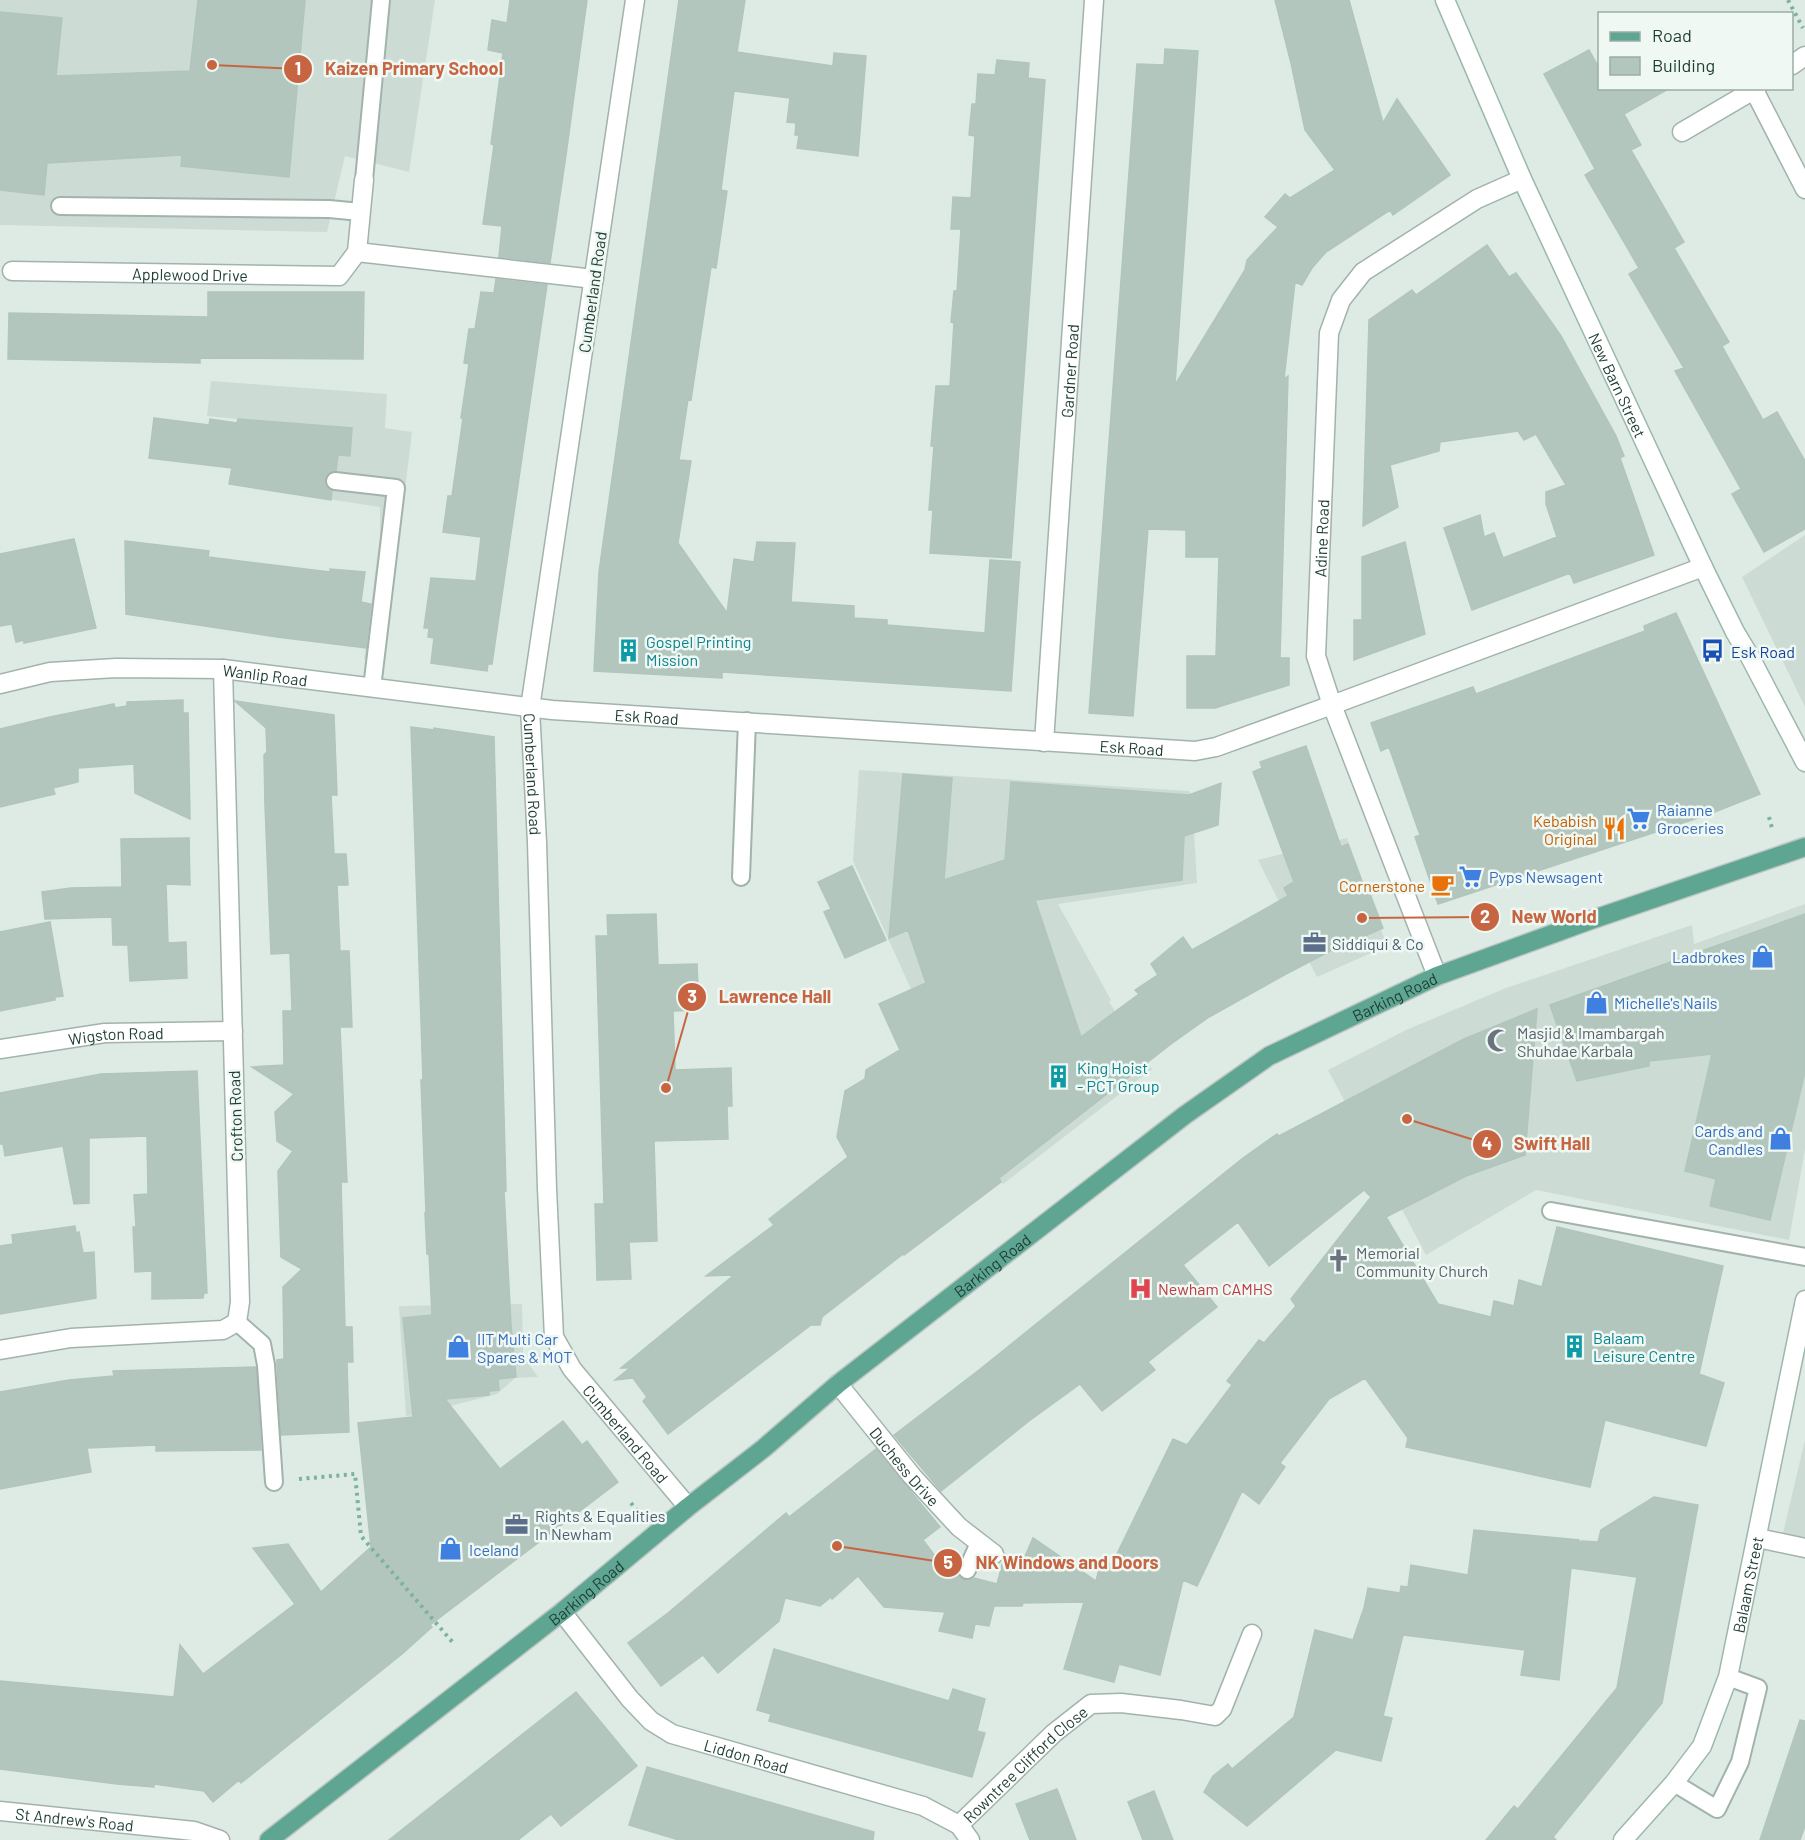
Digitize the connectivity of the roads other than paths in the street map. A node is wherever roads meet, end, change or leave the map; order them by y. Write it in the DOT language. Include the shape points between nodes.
graph roads {
  1 [pos="381,0"];
  2 [pos="635,0"];
  3 [pos="1094,0"];
  4 [pos="1444,0"];
  5 [pos="1754,90"];
  6 [pos="1756,90"];
  7 [pos="1682,132"];
  8 [pos="1522,179"];
  9 [pos="364,180"];
  10 [pos="1805,189"];
  11 [pos="60,206"];
  12 [pos="361,212"];
  13 [pos="357,252"];
  14 [pos="12,271"];
  15 [pos="594,279"];
  16 [pos="335,481"];
  17 [pos="1703,567"];
  18 [pos="223,669"];
  19 [pos="0,684"];
  20 [pos="372,688"];
  21 [pos="1332,705"];
  22 [pos="530,708"];
  23 [pos="747,721"];
  24 [pos="1044,742"];
  25 [pos="1805,762"];
  26 [pos="1805,847"];
  27 [pos="741,877"];
  28 [pos="1437,976"];
  29 [pos="232,1031"];
  30 [pos="0,1049"];
  31 [pos="1551,1211"];
  32 [pos="1805,1257"];
  33 [pos="1805,1300"];
  34 [pos="237,1322"];
  35 [pos="0,1350"];
  36 [pos="838,1384"];
  37 [pos="274,1482"];
  38 [pos="688,1507"];
  39 [pos="1758,1538"];
  40 [pos="979,1543"];
  41 [pos="1805,1548"];
  42 [pos="994,1554"];
  43 [pos="967,1570"];
  44 [pos="562,1612"];
  45 [pos="1252,1634"];
  46 [pos="1728,1677"];
  47 [pos="1674,1783"];
  48 [pos="0,1810"];
  49 [pos="964,1833"];
  50 [pos="220,1840"];
  51 [pos="269,1840"];
  52 [pos="1623,1840"];
  1 -- 9 [label="lane"];
  2 -- 15 [label="street, Cumberland Road"];
  3 -- 24 [label="street, Gardner Road"];
  4 -- 8 [label="street, New Barn Street"];
  5 -- 7 [label="street"];
  6 -- 10 [label="street"];
  8 -- 17 [label="street, New Barn Street"];
  8 -- 21 [label="street, Adine Road" via="1477,198 1363,272 1341,300 1329,333 1316,656"];
  9 -- 12 [label="street"];
  11 -- 12 [label="lane"];
  12 -- 13 [label="street"];
  13 -- 14 [label="street, Applewood Drive" via="339,276"];
  13 -- 15 [label="street"];
  15 -- 22 [label="street, Cumberland Road"];
  16 -- 20 [label="lane" via="396,488"];
  17 -- 21 [label="street, Esk Road"];
  17 -- 25 [label="street, New Barn Street"];
  18 -- 19 [label="street, Wanlip Road" via="50,672"];
  18 -- 20 [label="street, Wanlip Road"];
  18 -- 29 [label="street, Crofton Road"];
  20 -- 22 [label="street, Wanlip Road"];
  21 -- 24 [label="street, Esk Road" via="1195,751"];
  21 -- 28 [label="street, Adine Road"];
  22 -- 23 [label="street, Esk Road"];
  22 -- 38 [label="street, Cumberland Road" via="554,1337 572,1369"];
  23 -- 24 [label="street, Esk Road"];
  23 -- 27 [label="lane"];
  26 -- 28 [label="main road, Barking Road"];
  28 -- 36 [label="main road, Barking Road" via="1269,1056 1185,1115"];
  29 -- 30 [label="street, Wigston Road" via="105,1033"];
  29 -- 34 [label="street, Crofton Road" via="240,1302"];
  31 -- 32 [label="lane"];
  33 -- 39 [label="street, Balaam Street"];
  34 -- 35 [label="street" via="223,1330 71,1338"];
  34 -- 37 [label="lane" via="262,1344"];
  36 -- 38 [label="main road, Barking Road"];
  36 -- 40 [label="street, Duchess Drive" via="912,1476"];
  38 -- 44 [label="main road, Barking Road"];
  39 -- 41 [label="street"];
  39 -- 46 [label="street, Balaam Street"];
  40 -- 42 [label="street, Duchess Drive"];
  40 -- 43 [label="lane"];
  44 -- 49 [label="street, Liddon Road" via="630,1699 651,1721 672,1734 923,1806"];
  44 -- 51 [label="main road, Barking Road"];
  45 -- 49 [label="street, Rowntree Clifford Close" via="1222,1708 1215,1716 1121,1703 1091,1704 1054,1733"];
  46 -- 47 [label="street, Balaam Street" via="1702,1746"];
  46 -- 47 [label="lane" via="1758,1688 1740,1762 1717,1809"];
  47 -- 52 [label="street, Balaam Street"];
  48 -- 50 [label="street, St Andrew's Road" via="194,1831"];
}
